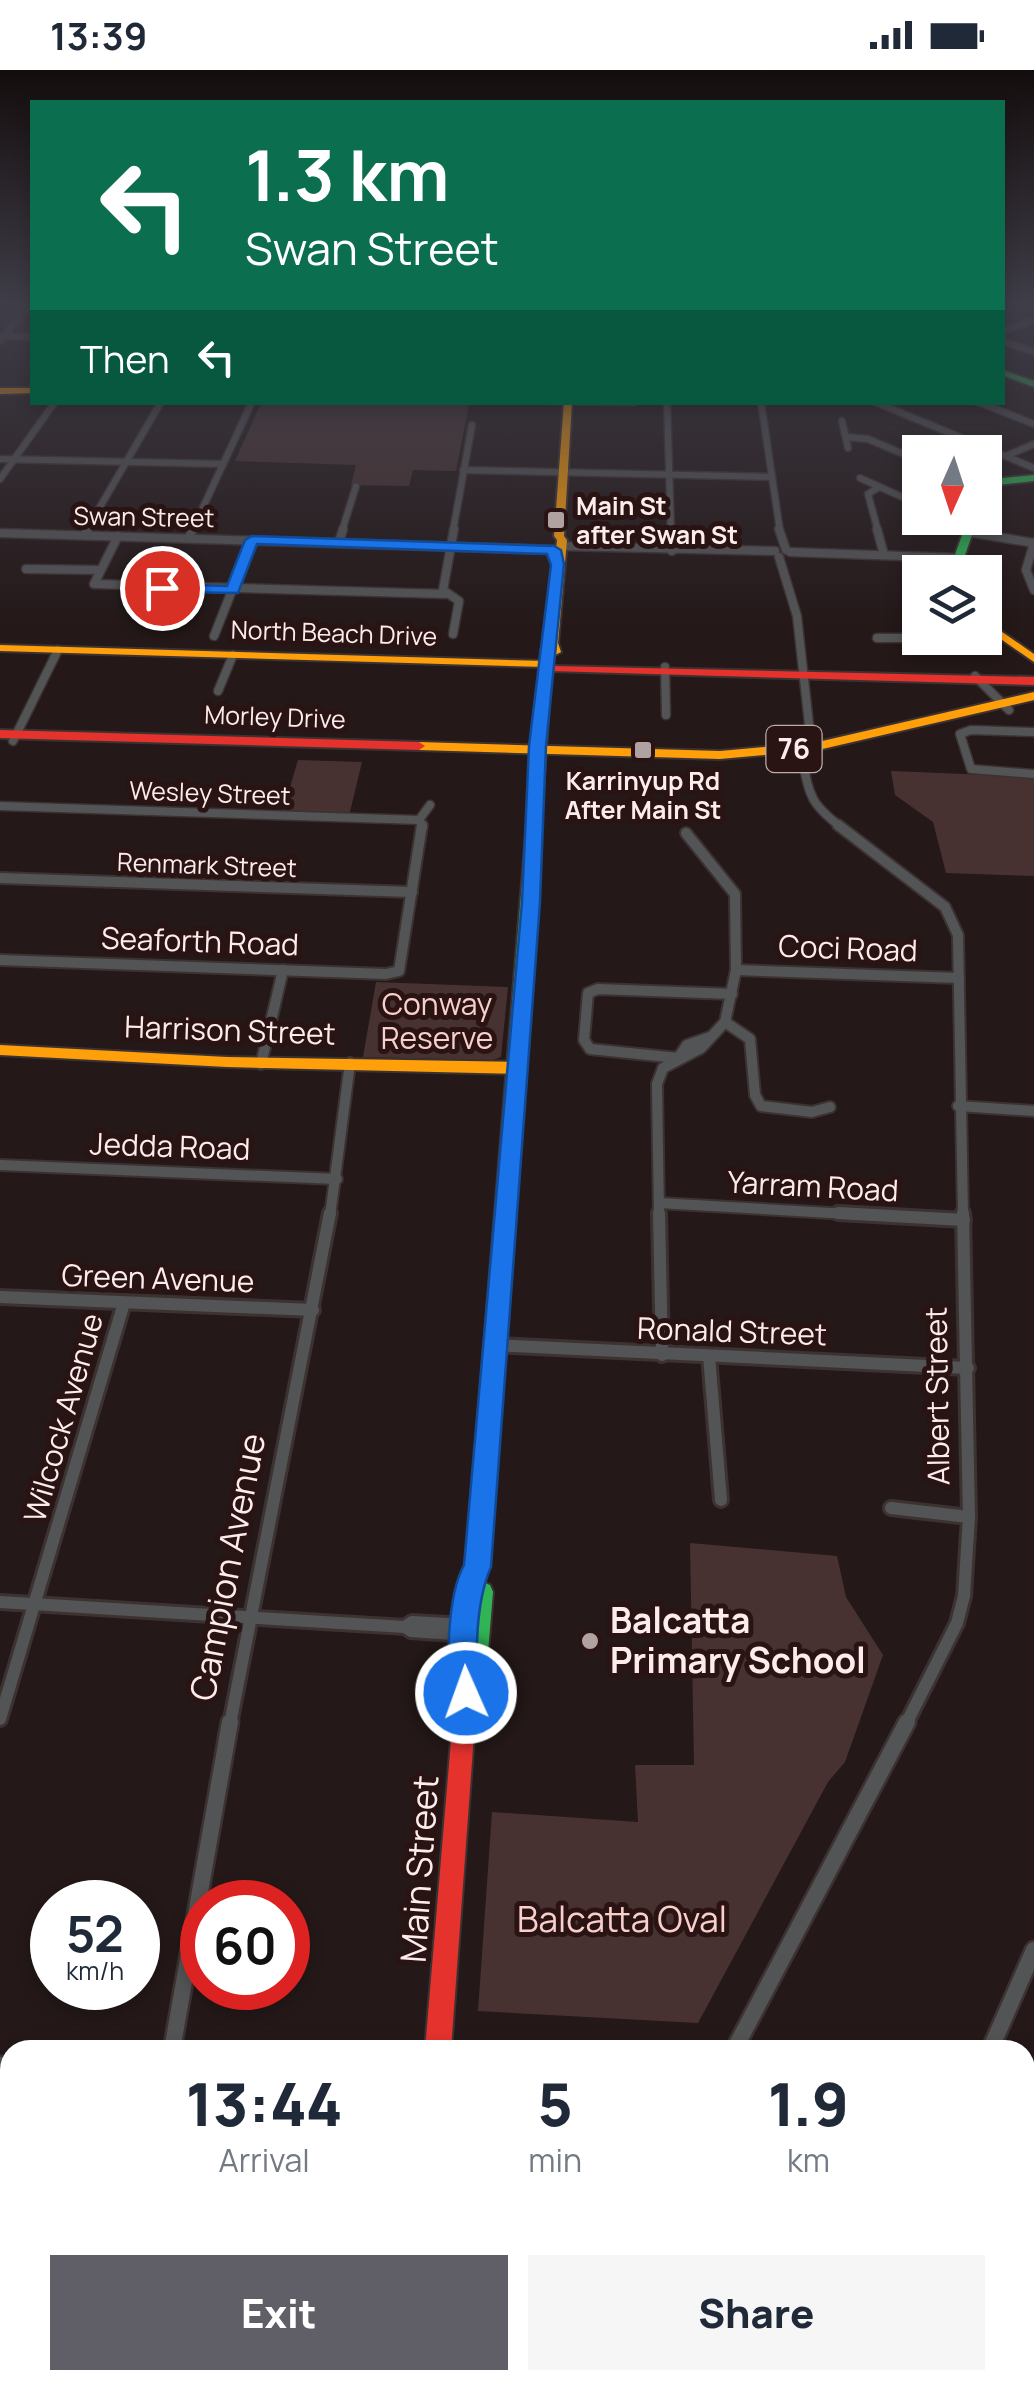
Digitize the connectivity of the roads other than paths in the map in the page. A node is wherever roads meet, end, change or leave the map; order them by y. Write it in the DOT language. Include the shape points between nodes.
graph roads {
  1 [pos="48,412"];
  2 [pos="156,412"];
  3 [pos="247,412"];
  4 [pos="571,412"];
  5 [pos="667,412"];
  6 [pos="763,412"];
  7 [pos="900,412"];
  8 [pos="1004,412"];
  9 [pos="842,421"];
  10 [pos="472,424"];
  11 [pos="1034,424"];
  12 [pos="846,437"];
  13 [pos="1034,444"];
  14 [pos="848,448"];
  15 [pos="902,454"];
  16 [pos="1006,456"];
  17 [pos="0,459"];
  18 [pos="14,460"];
  19 [pos="126,462"];
  20 [pos="223,464"];
  21 [pos="463,470"];
  22 [pos="1033,472"];
  23 [pos="669,474"];
  24 [pos="565,477"];
  25 [pos="772,477"];
  26 [pos="860,478"];
  27 [pos="0,480"];
  28 [pos="1002,481"];
  29 [pos="356,486"];
  30 [pos="879,487"];
  31 [pos="902,497"];
  32 [pos="0,533"];
  33 [pos="84,535"];
  34 [pos="989,535"];
  35 [pos="118,536"];
  36 [pos="189,538"];
  37 [pos="252,540"];
  38 [pos="339,542"];
  39 [pos="1034,543"];
  40 [pos="449,545"];
  41 [pos="558,549"];
  42 [pos="672,551"];
  43 [pos="783,553"];
  44 [pos="884,555"];
  45 [pos="902,558"];
  46 [pos="26,569"];
  47 [pos="100,570"];
  48 [pos="233,590"];
  49 [pos="1034,590"];
  50 [pos="445,594"];
  51 [pos="453,634"];
  52 [pos="214,636"];
  53 [pos="877,638"];
  54 [pos="902,638"];
  55 [pos="1002,639"];
  56 [pos="0,649"];
  57 [pos="58,651"];
  58 [pos="232,656"];
  59 [pos="1034,659"];
  60 [pos="550,667"];
  61 [pos="665,669"];
  62 [pos="802,672"];
  63 [pos="981,678"];
  64 [pos="1034,679"];
  65 [pos="218,691"];
  66 [pos="1034,696"];
  67 [pos="1014,705"];
  68 [pos="666,716"];
  69 [pos="810,732"];
  70 [pos="1034,732"];
  71 [pos="7,737"];
  72 [pos="543,755"];
  73 [pos="802,756"];
  74 [pos="1034,774"];
  75 [pos="430,805"];
  76 [pos="0,806"];
  77 [pos="419,820"];
  78 [pos="686,833"];
  79 [pos="0,878"];
  80 [pos="412,892"];
  81 [pos="0,960"];
  82 [pos="284,970"];
  83 [pos="736,970"];
  84 [pos="958,978"];
  85 [pos="732,994"];
  86 [pos="725,1022"];
  87 [pos="0,1053"];
  88 [pos="678,1058"];
  89 [pos="262,1062"];
  90 [pos="354,1066"];
  91 [pos="517,1072"];
  92 [pos="958,1106"];
  93 [pos="830,1107"];
  94 [pos="1034,1111"];
  95 [pos="0,1165"];
  96 [pos="337,1179"];
  97 [pos="659,1203"];
  98 [pos="964,1220"];
  99 [pos="0,1297"];
  100 [pos="124,1303"];
  101 [pos="314,1310"];
  102 [pos="495,1344"];
  103 [pos="662,1355"];
  104 [pos="709,1356"];
  105 [pos="968,1368"];
  106 [pos="721,1500"];
  107 [pos="890,1508"];
  108 [pos="969,1517"];
  109 [pos="0,1602"];
  110 [pos="36,1604"];
  111 [pos="248,1619"];
  112 [pos="472,1630"];
  113 [pos="0,1719"];
  114 [pos="1034,1950"];
  115 [pos="174,2040"];
  116 [pos="439,2040"];
  117 [pos="739,2040"];
  118 [pos="994,2040"];
  1 -- 18 [label="street"];
  2 -- 19 [label="street"];
  3 -- 20 [label="street"];
  4 -- 24 [label="main road, Main Street"];
  5 -- 23 [label="street"];
  6 -- 25 [label="street"];
  7 -- 16 [label="street"];
  8 -- 11 [label="street"];
  9 -- 12 [label="street"];
  10 -- 21 [label="street"];
  12 -- 14 [label="street"];
  12 -- 15 [label="street"];
  13 -- 16 [label="street"];
  16 -- 22 [label="street"];
  17 -- 18 [label="street"];
  18 -- 19 [label="street"];
  18 -- 27 [label="street"];
  19 -- 20 [label="street"];
  19 -- 33 [label="street"];
  20 -- 36 [label="street"];
  21 -- 24 [label="street"];
  21 -- 40 [label="street"];
  22 -- 28 [label="main road"];
  23 -- 24 [label="street"];
  23 -- 25 [label="street"];
  23 -- 42 [label="street"];
  24 -- 41 [label="main road, Main Street"];
  25 -- 43 [label="street"];
  26 -- 30 [label="street"];
  29 -- 38 [label="street"];
  30 -- 31 [label="street"];
  30 -- 44 [label="street" via="868,494"];
  32 -- 33 [label="street, Swan Street"];
  33 -- 35 [label="street, Swan Street"];
  34 -- 39 [label="street"];
  35 -- 36 [label="street, Swan Street"];
  35 -- 47 [label="street"];
  36 -- 37 [label="street, Swan Street"];
  37 -- 38 [label="street, Swan Street"];
  37 -- 48 [label="street"];
  38 -- 40 [label="street, Swan Street"];
  39 -- 49 [label="street" via="1026,570"];
  40 -- 41 [label="street, Swan Street"];
  40 -- 50 [label="street"];
  41 -- 42 [label="street, Swan Street"];
  41 -- 60 [label="main road, Main Street"];
  42 -- 43 [label="street, Swan Street"];
  43 -- 44 [label="street, Swan Street"];
  43 -- 62 [label="street"];
  44 -- 45 [label="street, Swan Street"];
  46 -- 47 [label="street"];
  47 -- 48 [label="street" via="93,582 98,586"];
  48 -- 50 [label="street"];
  48 -- 52 [label="street"];
  50 -- 51 [label="street" via="459,601"];
  53 -- 54 [label="street"];
  55 -- 59 [label="main road"];
  56 -- 57 [label="main road, North Beach Drive"];
  57 -- 58 [label="main road, North Beach Drive"];
  57 -- 71 [label="street"];
  58 -- 60 [label="main road, North Beach Drive"];
  58 -- 65 [label="street"];
  60 -- 61 [label="main road, North Beach Drive"];
  60 -- 72 [label="main road, Main Street"];
  61 -- 62 [label="main road, North Beach Drive"];
  61 -- 68 [label="street"];
  62 -- 63 [label="main road, North Beach Drive"];
  62 -- 69 [label="street"];
  63 -- 64 [label="main road, North Beach Drive"];
  63 -- 67 [label="street"];
  66 -- 67 [label="main road, 76"];
  67 -- 72 [label="main road, 76" via="773,752"];
  67 -- 73 [label="main road, 76"];
  70 -- 74 [label="street" via="963,732 969,767"];
  71 -- 72 [label="main road, Morley Drive / 76"];
  72 -- 73 [label="main road, 76" via="691,762"];
  72 -- 91 [label="main road, Main Street"];
  73 -- 84 [label="street, Albert Street" via="809,796 820,813 945,907 958,938"];
  75 -- 77 [label="street"];
  76 -- 77 [label="street, Wesley Street"];
  77 -- 80 [label="street"];
  78 -- 83 [label="street" via="735,894"];
  79 -- 80 [label="street, Renmark Street"];
  80 -- 82 [label="street, Seaforth Road" via="399,971"];
  81 -- 82 [label="street, Seaforth Road"];
  82 -- 89 [label="street"];
  83 -- 84 [label="street, Coci Road"];
  83 -- 85 [label="street"];
  84 -- 92 [label="street, Albert Street"];
  85 -- 86 [label="street"];
  85 -- 88 [label="street" via="588,993 584,1040 590,1050"];
  86 -- 88 [label="street" via="696,1051"];
  86 -- 93 [label="street" via="750,1040 762,1106 812,1112"];
  87 -- 89 [label="main road, Harrison Street"];
  88 -- 97 [label="street" via="656,1084"];
  89 -- 90 [label="main road, Harrison Street"];
  90 -- 91 [label="main road, Harrison Street"];
  90 -- 96 [label="street, Campion Avenue"];
  91 -- 102 [label="main road, Main Street"];
  92 -- 94 [label="street"];
  92 -- 98 [label="street, Albert Street"];
  95 -- 96 [label="street, Jedda Road"];
  96 -- 101 [label="street, Campion Avenue"];
  97 -- 98 [label="street, Yarram Road"];
  97 -- 103 [label="street"];
  98 -- 105 [label="street, Albert Street"];
  99 -- 100 [label="street, Green Avenue"];
  100 -- 101 [label="street, Green Avenue"];
  100 -- 110 [label="street, Wilcock Avenue"];
  101 -- 111 [label="street, Campion Avenue"];
  102 -- 103 [label="street, Ronald Street"];
  102 -- 112 [label="main road, Main Street" via="477,1567 483,1580"];
  103 -- 104 [label="street, Ronald Street"];
  104 -- 105 [label="street, Ronald Street"];
  104 -- 106 [label="street"];
  105 -- 108 [label="street, Albert Street"];
  107 -- 108 [label="street"];
  108 -- 117 [label="street, Albert Street" via="957,1623"];
  109 -- 110 [label="street"];
  110 -- 111 [label="street"];
  110 -- 113 [label="street, Wilcock Avenue"];
  111 -- 112 [label="street"];
  111 -- 115 [label="street, Campion Avenue"];
  112 -- 116 [label="main road, Main Street" via="475,1676 466,1693"];
  114 -- 118 [label="street"];
}
